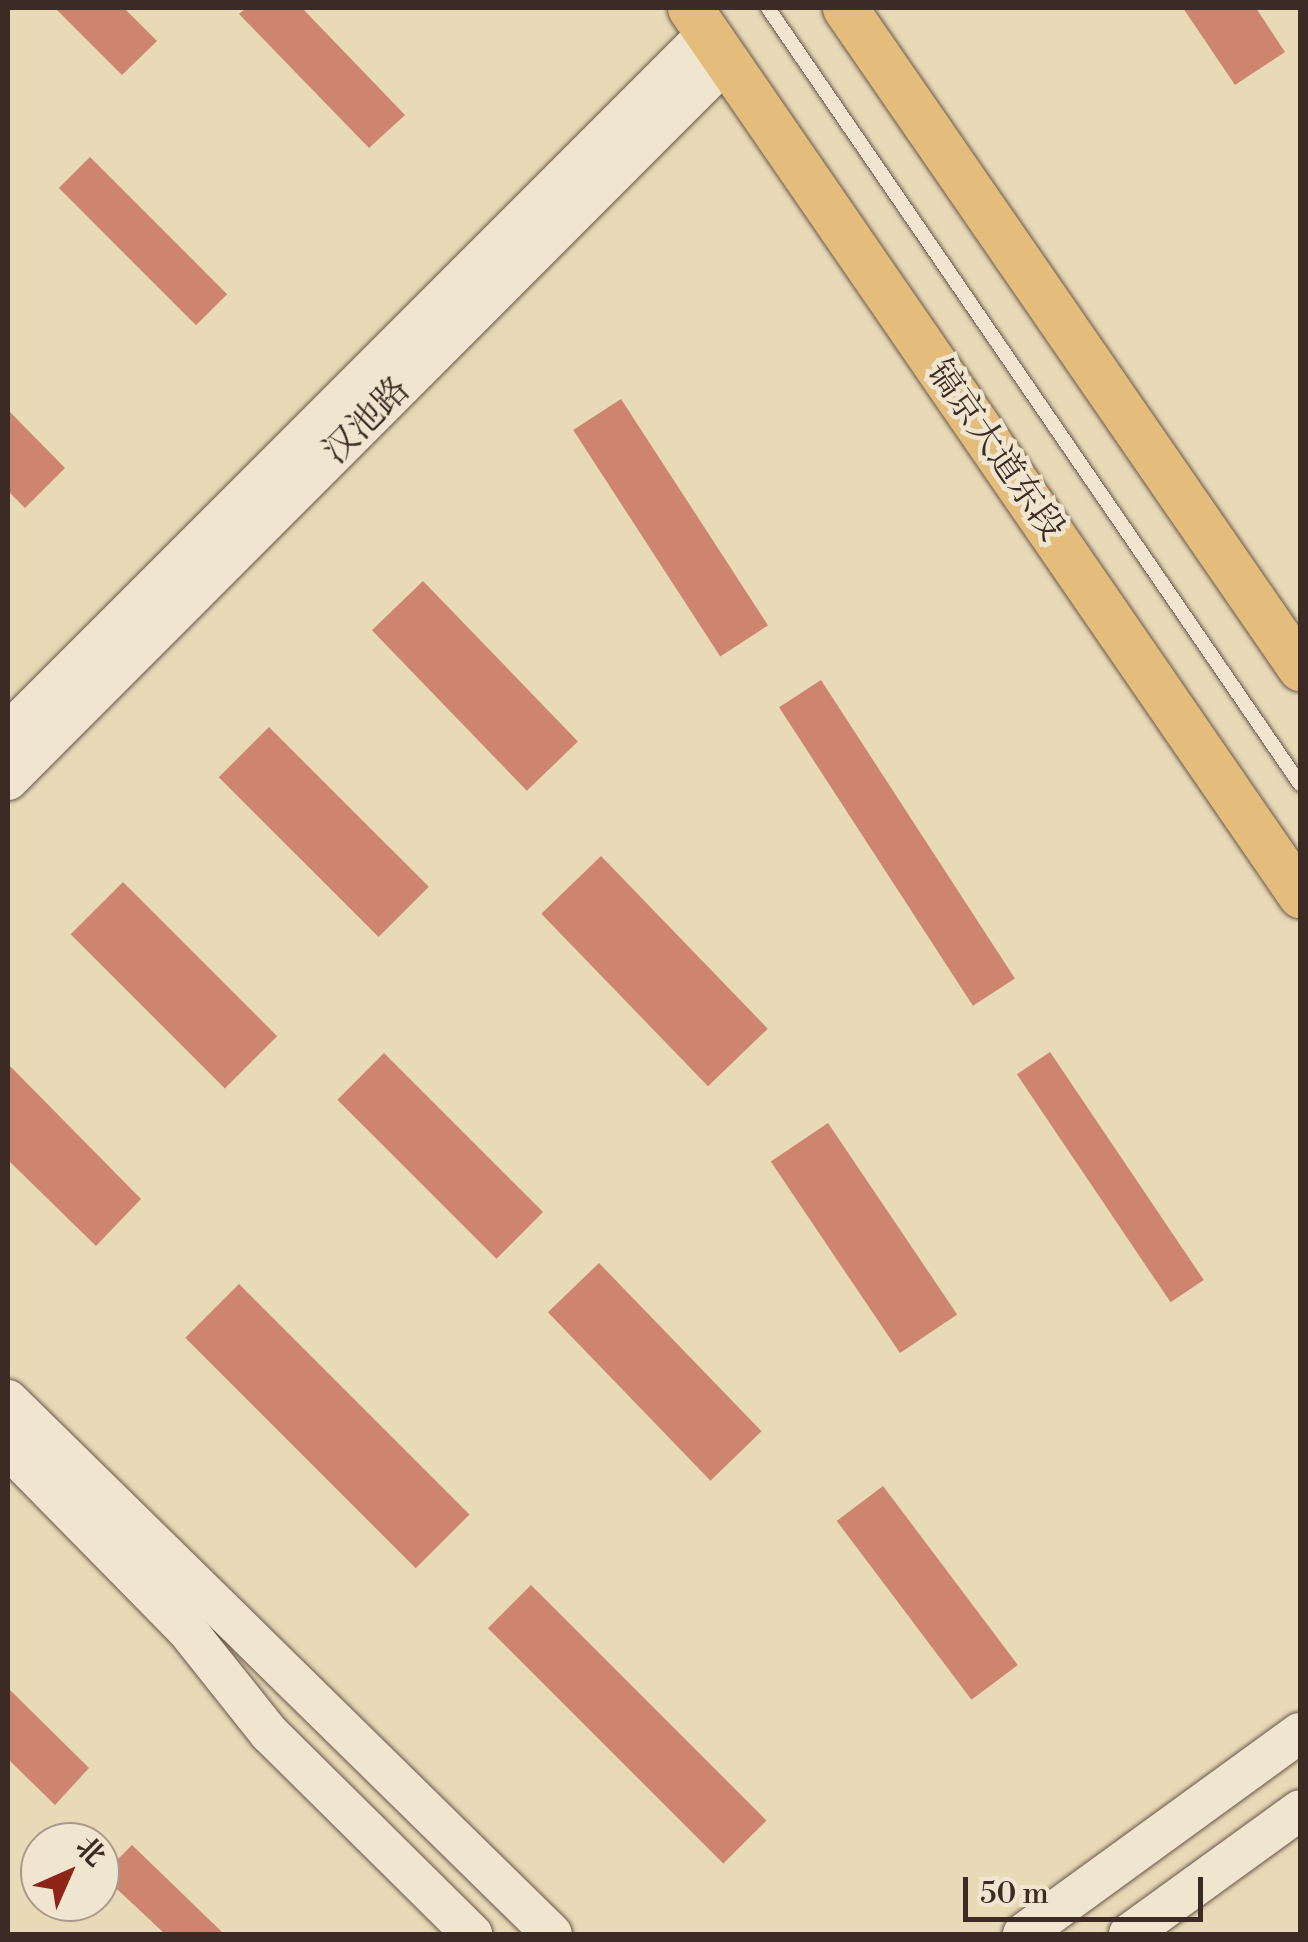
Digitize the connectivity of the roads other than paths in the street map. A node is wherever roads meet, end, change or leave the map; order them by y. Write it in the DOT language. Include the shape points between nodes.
graph roads {
  1 [pos="768,8"];
  2 [pos="846,8"];
  3 [pos="708,34"];
  4 [pos="1300,668"];
  5 [pos="8,733"];
  6 [pos="8,780"];
  7 [pos="1300,784"];
  8 [pos="1300,895"];
  9 [pos="8,1400"];
  10 [pos="8,1448"];
  11 [pos="1300,1733"];
  12 [pos="1300,1810"];
  13 [pos="472,1934"];
  14 [pos="552,1934"];
  15 [pos="1023,1934"];
  16 [pos="1130,1934"];
  1 -- 7 [label="lane"];
  2 -- 4 [label="main road"];
  3 -- 5 [label="street, 汉池路"];
  3 -- 6 [label="street, 汉池路"];
  3 -- 8 [label="main road, 镐京大道东段"];
  9 -- 14 [label="street"];
  10 -- 13 [label="street" via="188,1630 270,1733"];
  11 -- 15 [label="street"];
  12 -- 16 [label="street"];
}
